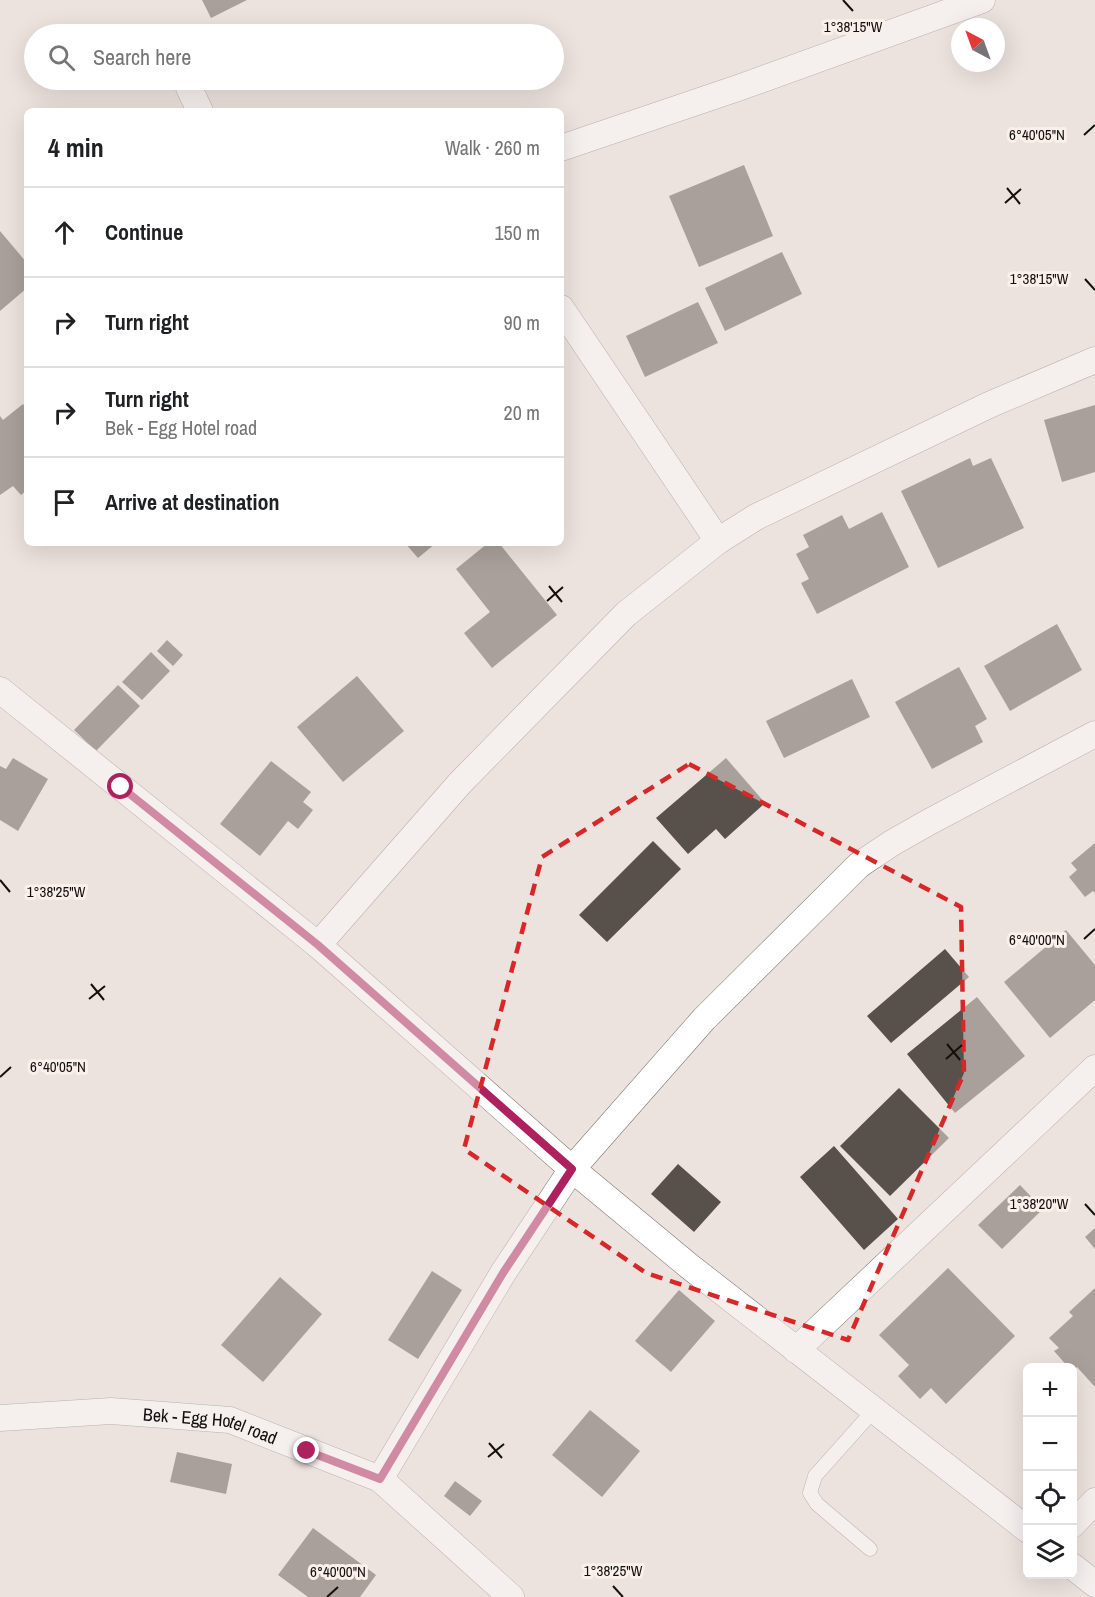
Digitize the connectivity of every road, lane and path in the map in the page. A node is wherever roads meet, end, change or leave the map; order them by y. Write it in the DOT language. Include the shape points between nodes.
graph roads {
  1 [pos="982,0"];
  2 [pos="190,90"];
  3 [pos="199,108"];
  4 [pos="564,147"];
  5 [pos="564,313"];
  6 [pos="1095,360"];
  7 [pos="718,541"];
  8 [pos="0,690"];
  9 [pos="1095,734"];
  10 [pos="318,945"];
  11 [pos="1095,1068"];
  12 [pos="572,1169"];
  13 [pos="796,1350"];
  14 [pos="874,1410"];
  15 [pos="0,1418"];
  16 [pos="380,1479"];
  17 [pos="1095,1501"];
  18 [pos="1077,1520"];
  19 [pos="1023,1526"];
  20 [pos="870,1549"];
  21 [pos="1077,1570"];
  22 [pos="1095,1584"];
  23 [pos="511,1597"];
  1 -- 4 [label="street"];
  2 -- 3 [label="street"];
  5 -- 7 [label="street"];
  6 -- 7 [label="street" via="872,461 756,517"];
  7 -- 10 [label="street" via="626,614 460,783"];
  8 -- 10 [label="street"];
  9 -- 12 [label="street" via="929,822 859,865 704,1019"];
  10 -- 12 [label="street"];
  11 -- 13 [label="street"];
  12 -- 13 [label="street"];
  12 -- 16 [label="street" via="503,1273"];
  13 -- 14 [label="street"];
  14 -- 19 [label="street"];
  14 -- 20 [label="lane" via="814,1476 810,1493 817,1504"];
  15 -- 16 [label="street, Bek - Egg Hotel road" via="111,1412 230,1420"];
  16 -- 23 [label="street, Bek - Egg Hotel road"];
  17 -- 18 [label="street"];
  21 -- 22 [label="street"];
}
